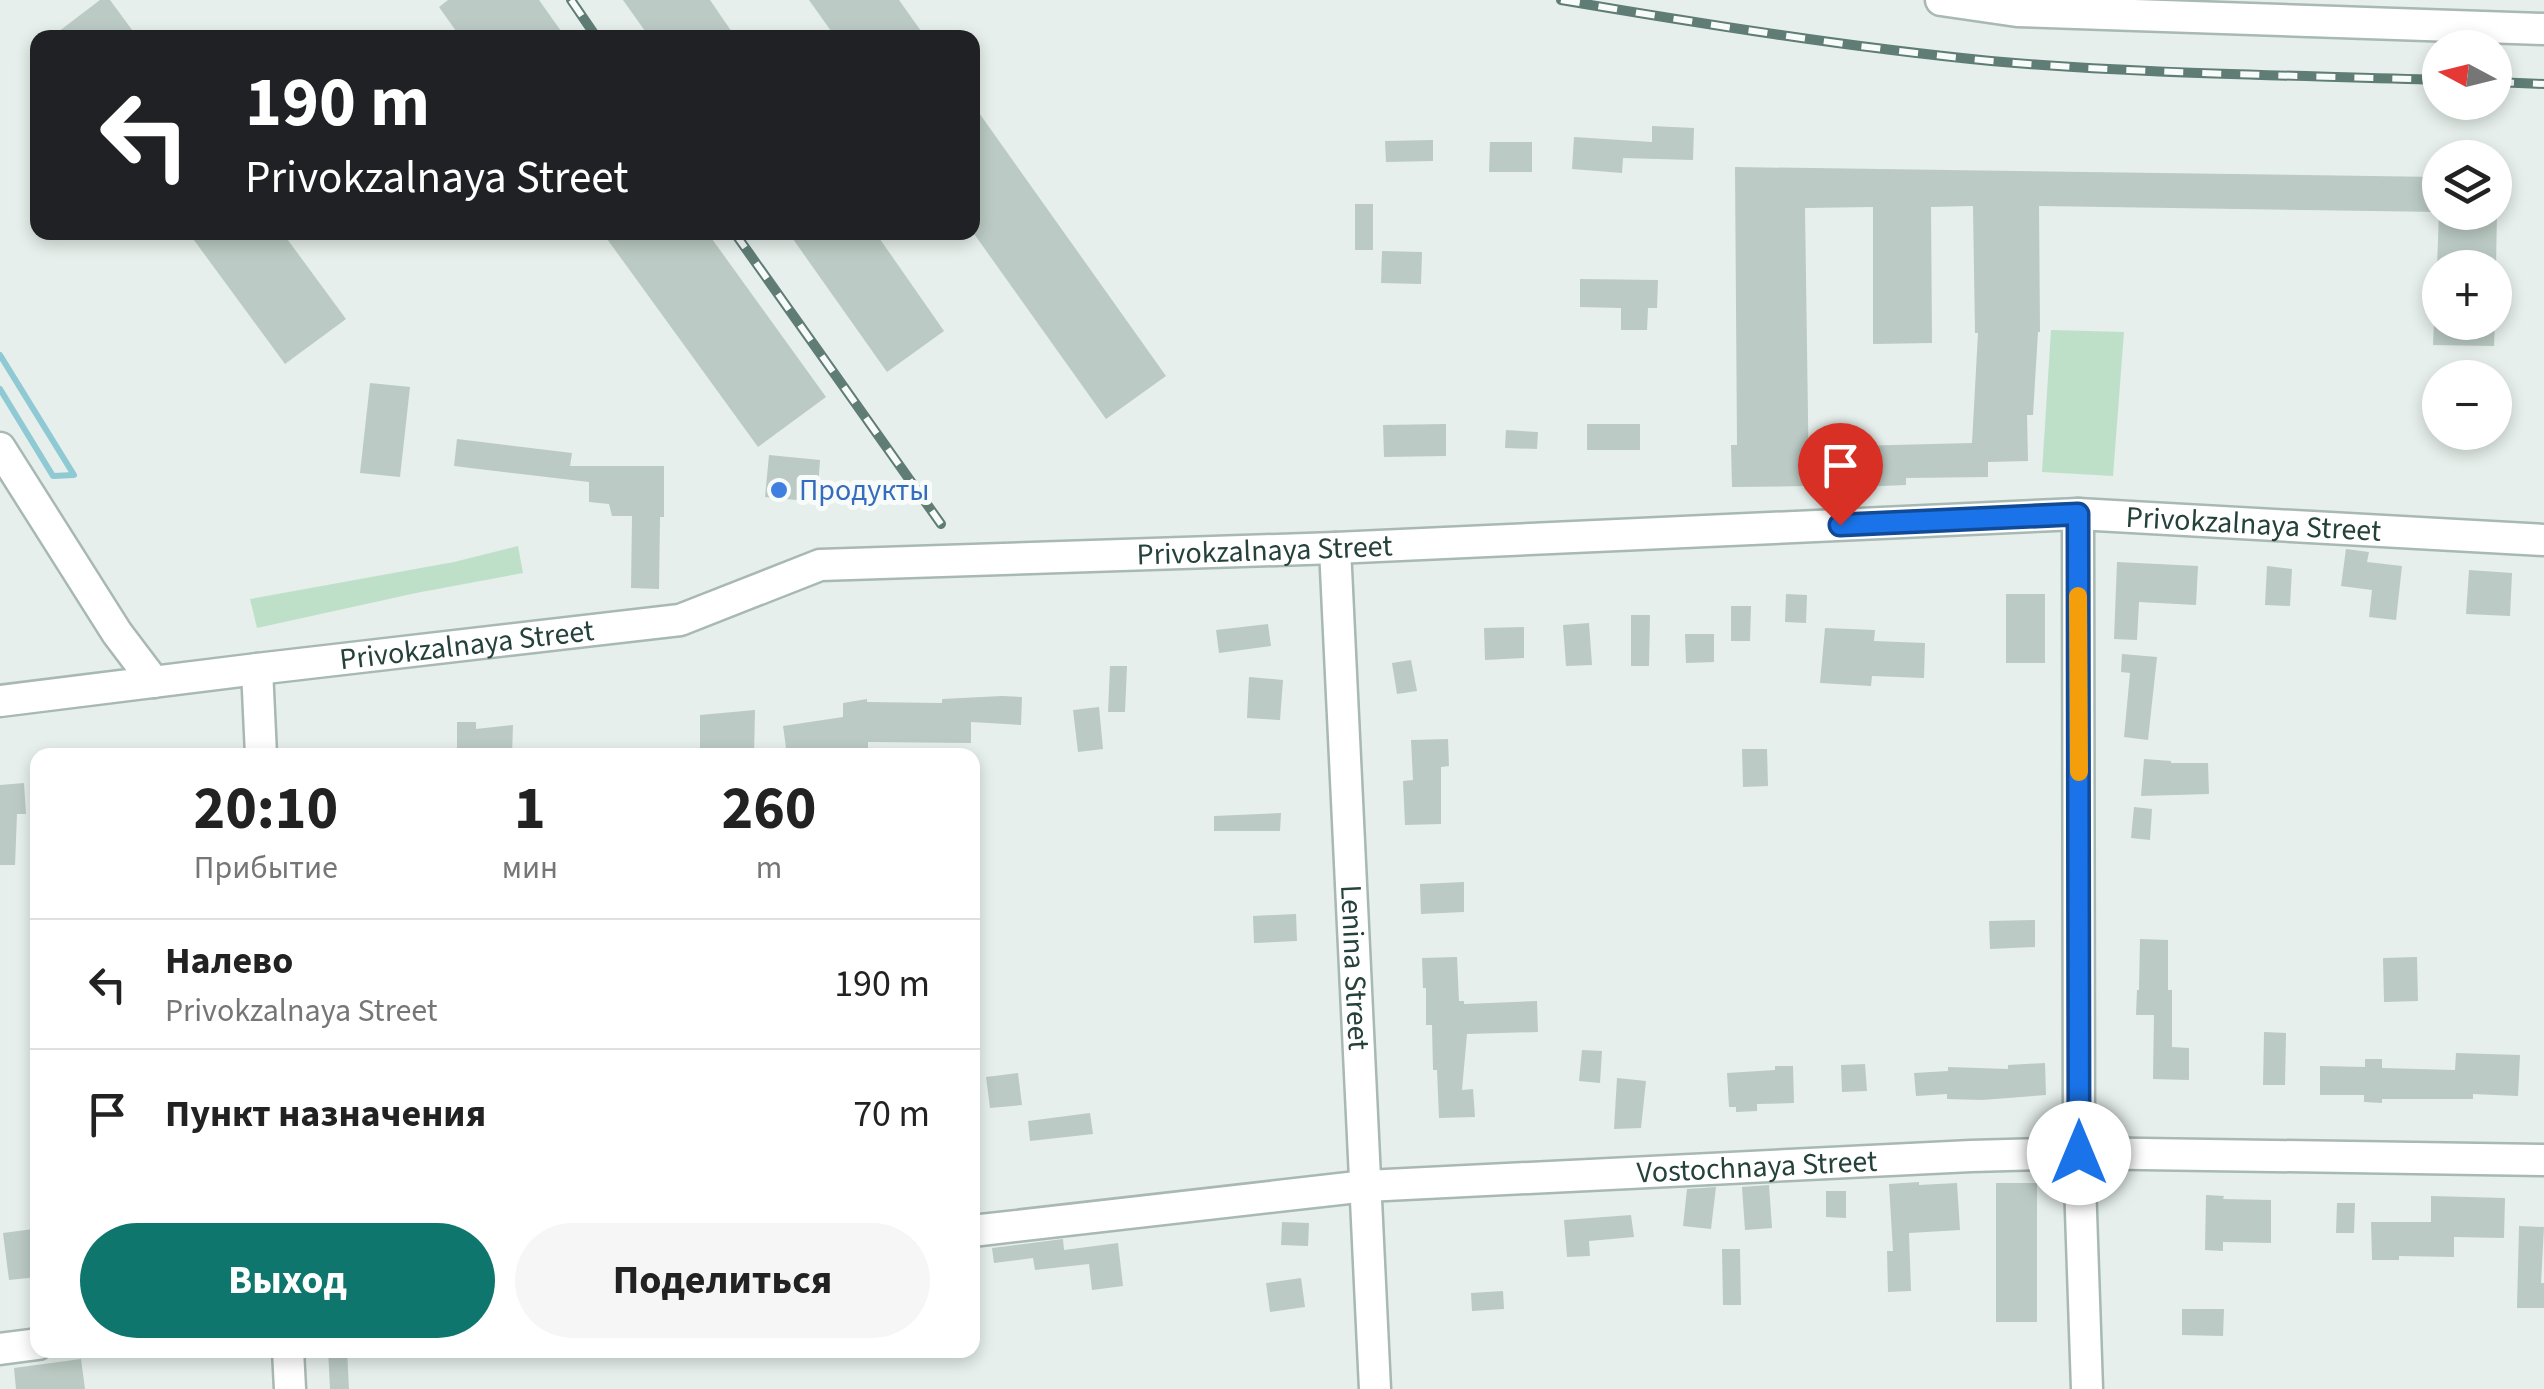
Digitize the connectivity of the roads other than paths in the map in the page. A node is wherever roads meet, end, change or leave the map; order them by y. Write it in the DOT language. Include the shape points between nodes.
graph roads {
  1 [pos="1941,0"];
  2 [pos="2544,29"];
  3 [pos="0,448"];
  4 [pos="2078,514"];
  5 [pos="2544,540"];
  6 [pos="1336,548"];
  7 [pos="257,668"];
  8 [pos="154,682"];
  9 [pos="0,701"];
  10 [pos="261,748"];
  11 [pos="2079,1153"];
  12 [pos="2544,1160"];
  13 [pos="1366,1186"];
  14 [pos="980,1230"];
  15 [pos="30,1345"];
  16 [pos="0,1349"];
  17 [pos="288,1358"];
  18 [pos="290,1389"];
  19 [pos="1376,1389"];
  20 [pos="2087,1389"];
  1 -- 2 [label="street" via="2018,11"];
  3 -- 8 [label="street"];
  4 -- 5 [label="street, Privokzalnaya Street"];
  4 -- 6 [label="street, Privokzalnaya Street"];
  4 -- 11 [label="street"];
  6 -- 7 [label="street, Privokzalnaya Street" via="820,565 680,620"];
  6 -- 13 [label="street, Lenina Street"];
  7 -- 8 [label="street, Privokzalnaya Street"];
  7 -- 10 [label="street"];
  8 -- 9 [label="street, Privokzalnaya Street"];
  11 -- 12 [label="street, Vostochnaya Street"];
  11 -- 13 [label="street, Vostochnaya Street"];
  11 -- 20 [label="street"];
  13 -- 14 [label="street, Vostochnaya Street"];
  13 -- 19 [label="street, Lenina Street"];
  15 -- 16 [label="street"];
  17 -- 18 [label="street"];
}
